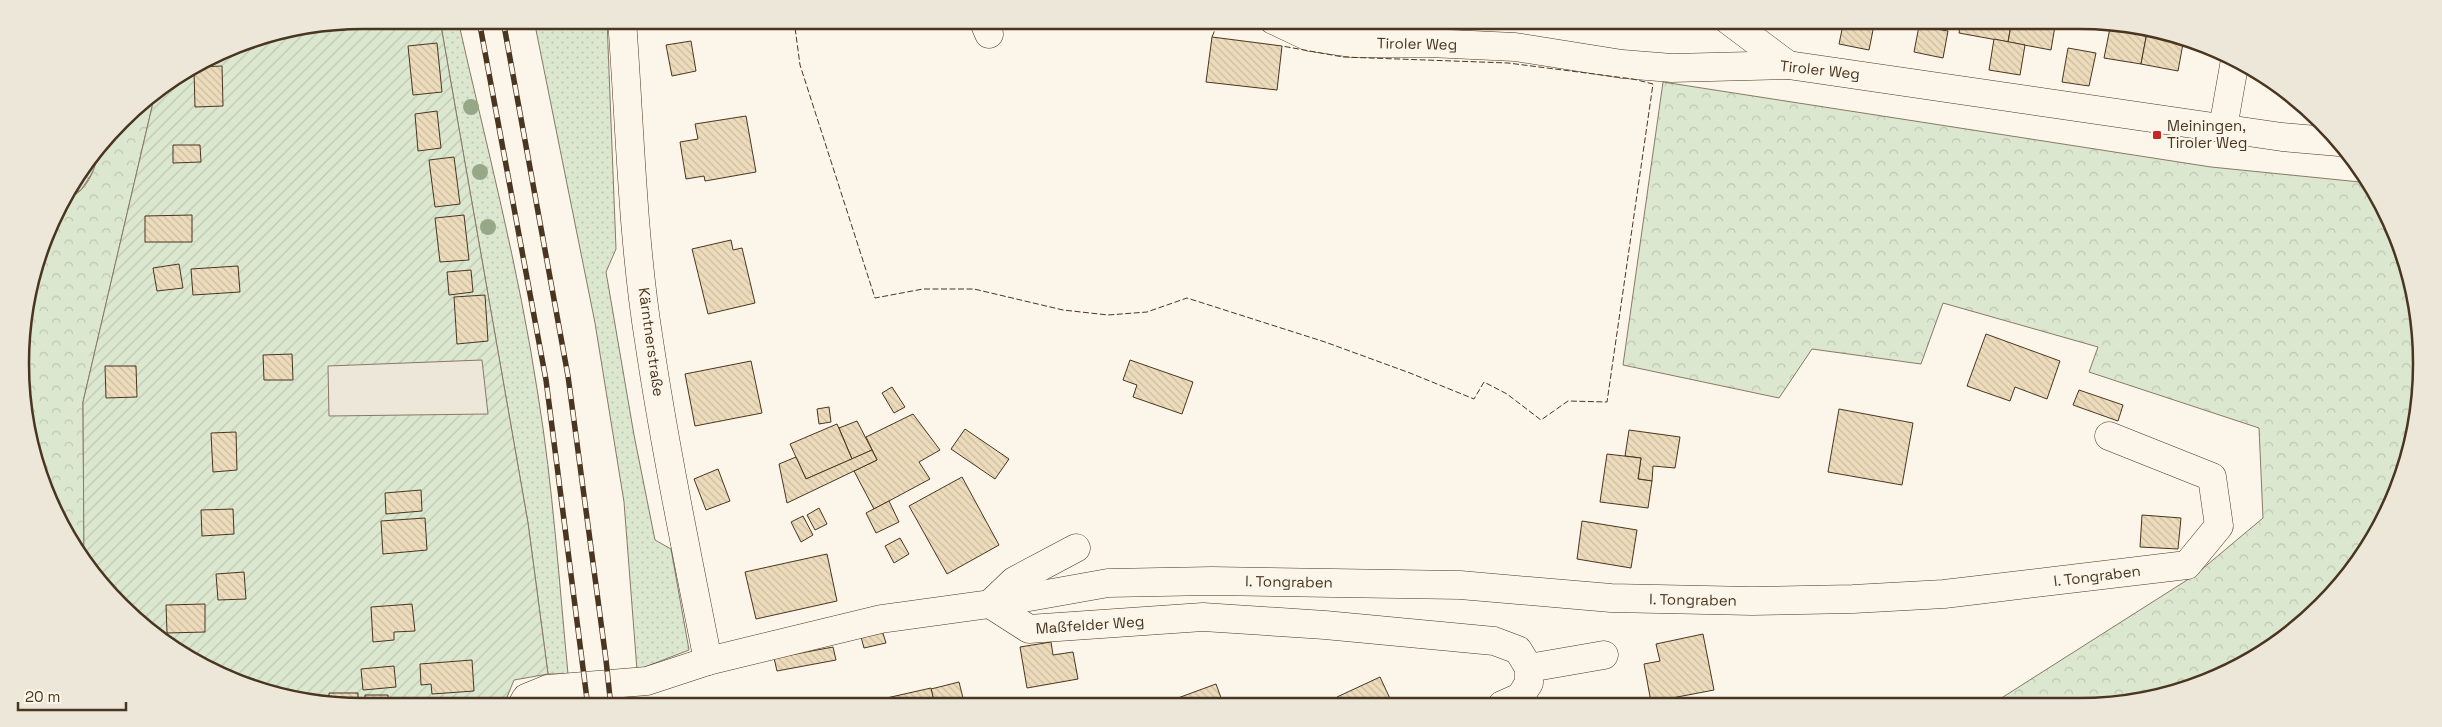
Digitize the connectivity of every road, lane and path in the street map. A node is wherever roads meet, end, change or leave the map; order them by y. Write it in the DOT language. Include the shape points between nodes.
graph roads {
  1 [pos="623,29"];
  2 [pos="1292,29"];
  3 [pos="1740,29"];
  4 [pos="1788,64"];
  5 [pos="2234,67"];
  6 [pos="2223,128"];
  7 [pos="2328,141"];
  8 [pos="2109,436"];
  9 [pos="1076,548"];
  10 [pos="990,604"];
  11 [pos="1604,655"];
  12 [pos="708,660"];
  13 [pos="1529,668"];
  14 [pos="526,698"];
  15 [pos="1518,698"];
  1 -- 12 [label="street, Kärntnerstraße" via="636,225 648,339"];
  2 -- 4 [label="street, Tiroler Weg" via="1309,37 1351,44 1515,46 1622,64 1672,68"];
  3 -- 4 [label="street"];
  4 -- 6 [label="street, Tiroler Weg"];
  5 -- 6 [label="street"];
  6 -- 7 [label="street, Tiroler Weg"];
  8 -- 10 [label="street, I. Tongraben" via="2212,477 2219,526 2187,565 1944,594 1853,599 1611,598 1460,585 1212,581 1108,583"];
  9 -- 10 [label="street" via="1014,581"];
  10 -- 12 [label="street" via="881,619"];
  10 -- 13 [label="street, Maßfelder Weg" via="1029,629 1203,617 1494,641 1518,650"];
  11 -- 13 [label="street"];
  12 -- 14 [label="street" via="647,681 548,690"];
  13 -- 15 [label="street" via="1529,683"];
}
